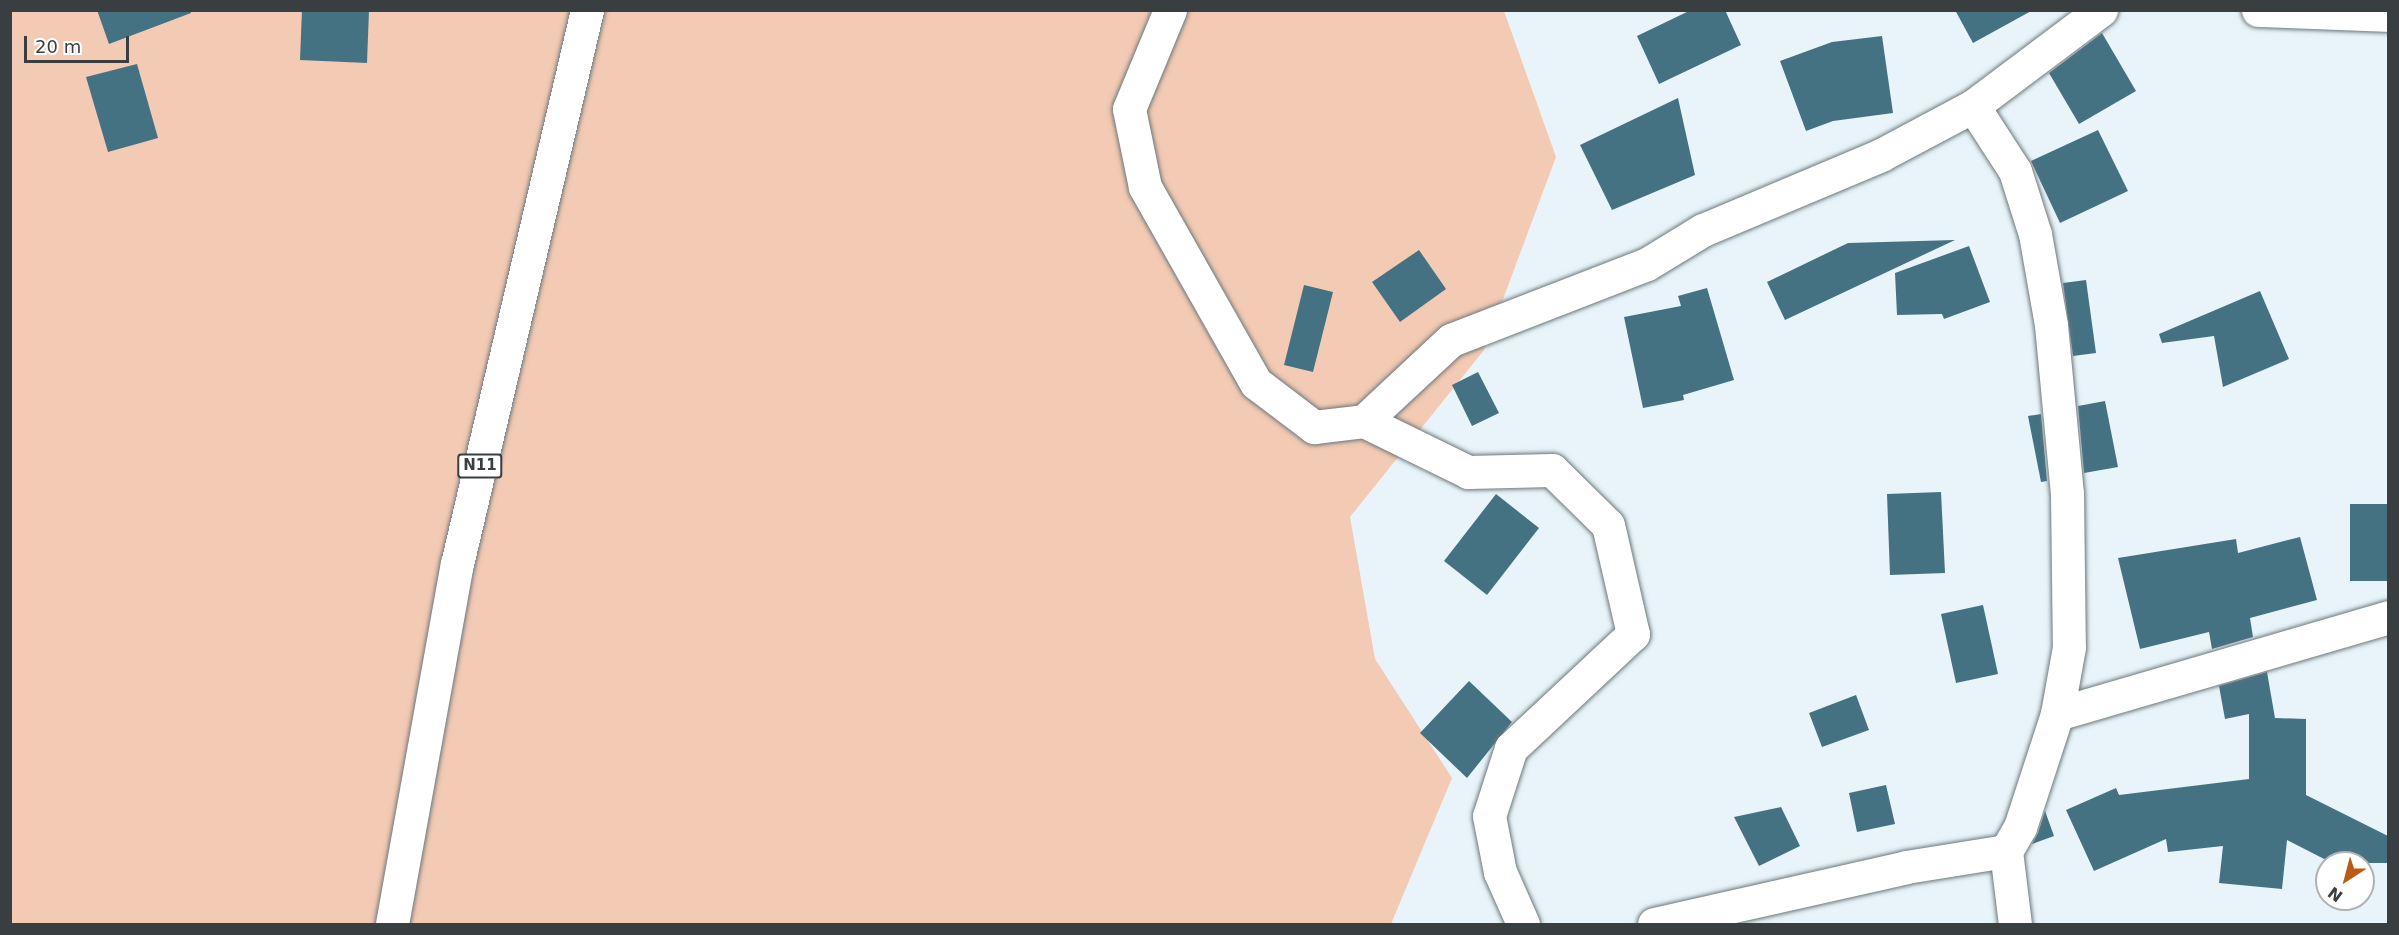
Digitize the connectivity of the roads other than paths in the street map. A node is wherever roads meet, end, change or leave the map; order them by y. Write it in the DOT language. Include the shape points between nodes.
graph roads {
  1 [pos="587,10"];
  2 [pos="1170,10"];
  3 [pos="2101,10"];
  4 [pos="2258,10"];
  5 [pos="2388,15"];
  6 [pos="1973,106"];
  7 [pos="1364,421"];
  8 [pos="2388,618"];
  9 [pos="2057,714"];
  10 [pos="2006,851"];
  11 [pos="392,924"];
  12 [pos="1523,924"];
  13 [pos="1654,924"];
  14 [pos="2015,924"];
  1 -- 11 [label="main road, N11" via="458,564"];
  2 -- 7 [label="main road" via="1129,109 1145,187 1256,383 1314,427"];
  3 -- 6 [label="main road"];
  4 -- 5 [label="main road"];
  6 -- 7 [label="main road" via="1881,155 1703,231 1647,264 1451,340"];
  6 -- 9 [label="main road" via="2015,171 2035,234 2051,325 2067,493 2069,647"];
  7 -- 12 [label="main road" via="1468,472 1552,470 1608,525 1633,634 1511,748 1489,816 1500,872"];
  8 -- 9 [label="main road"];
  9 -- 10 [label="main road" via="2020,827"];
  10 -- 13 [label="main road" via="1906,867"];
  10 -- 14 [label="main road"];
}
